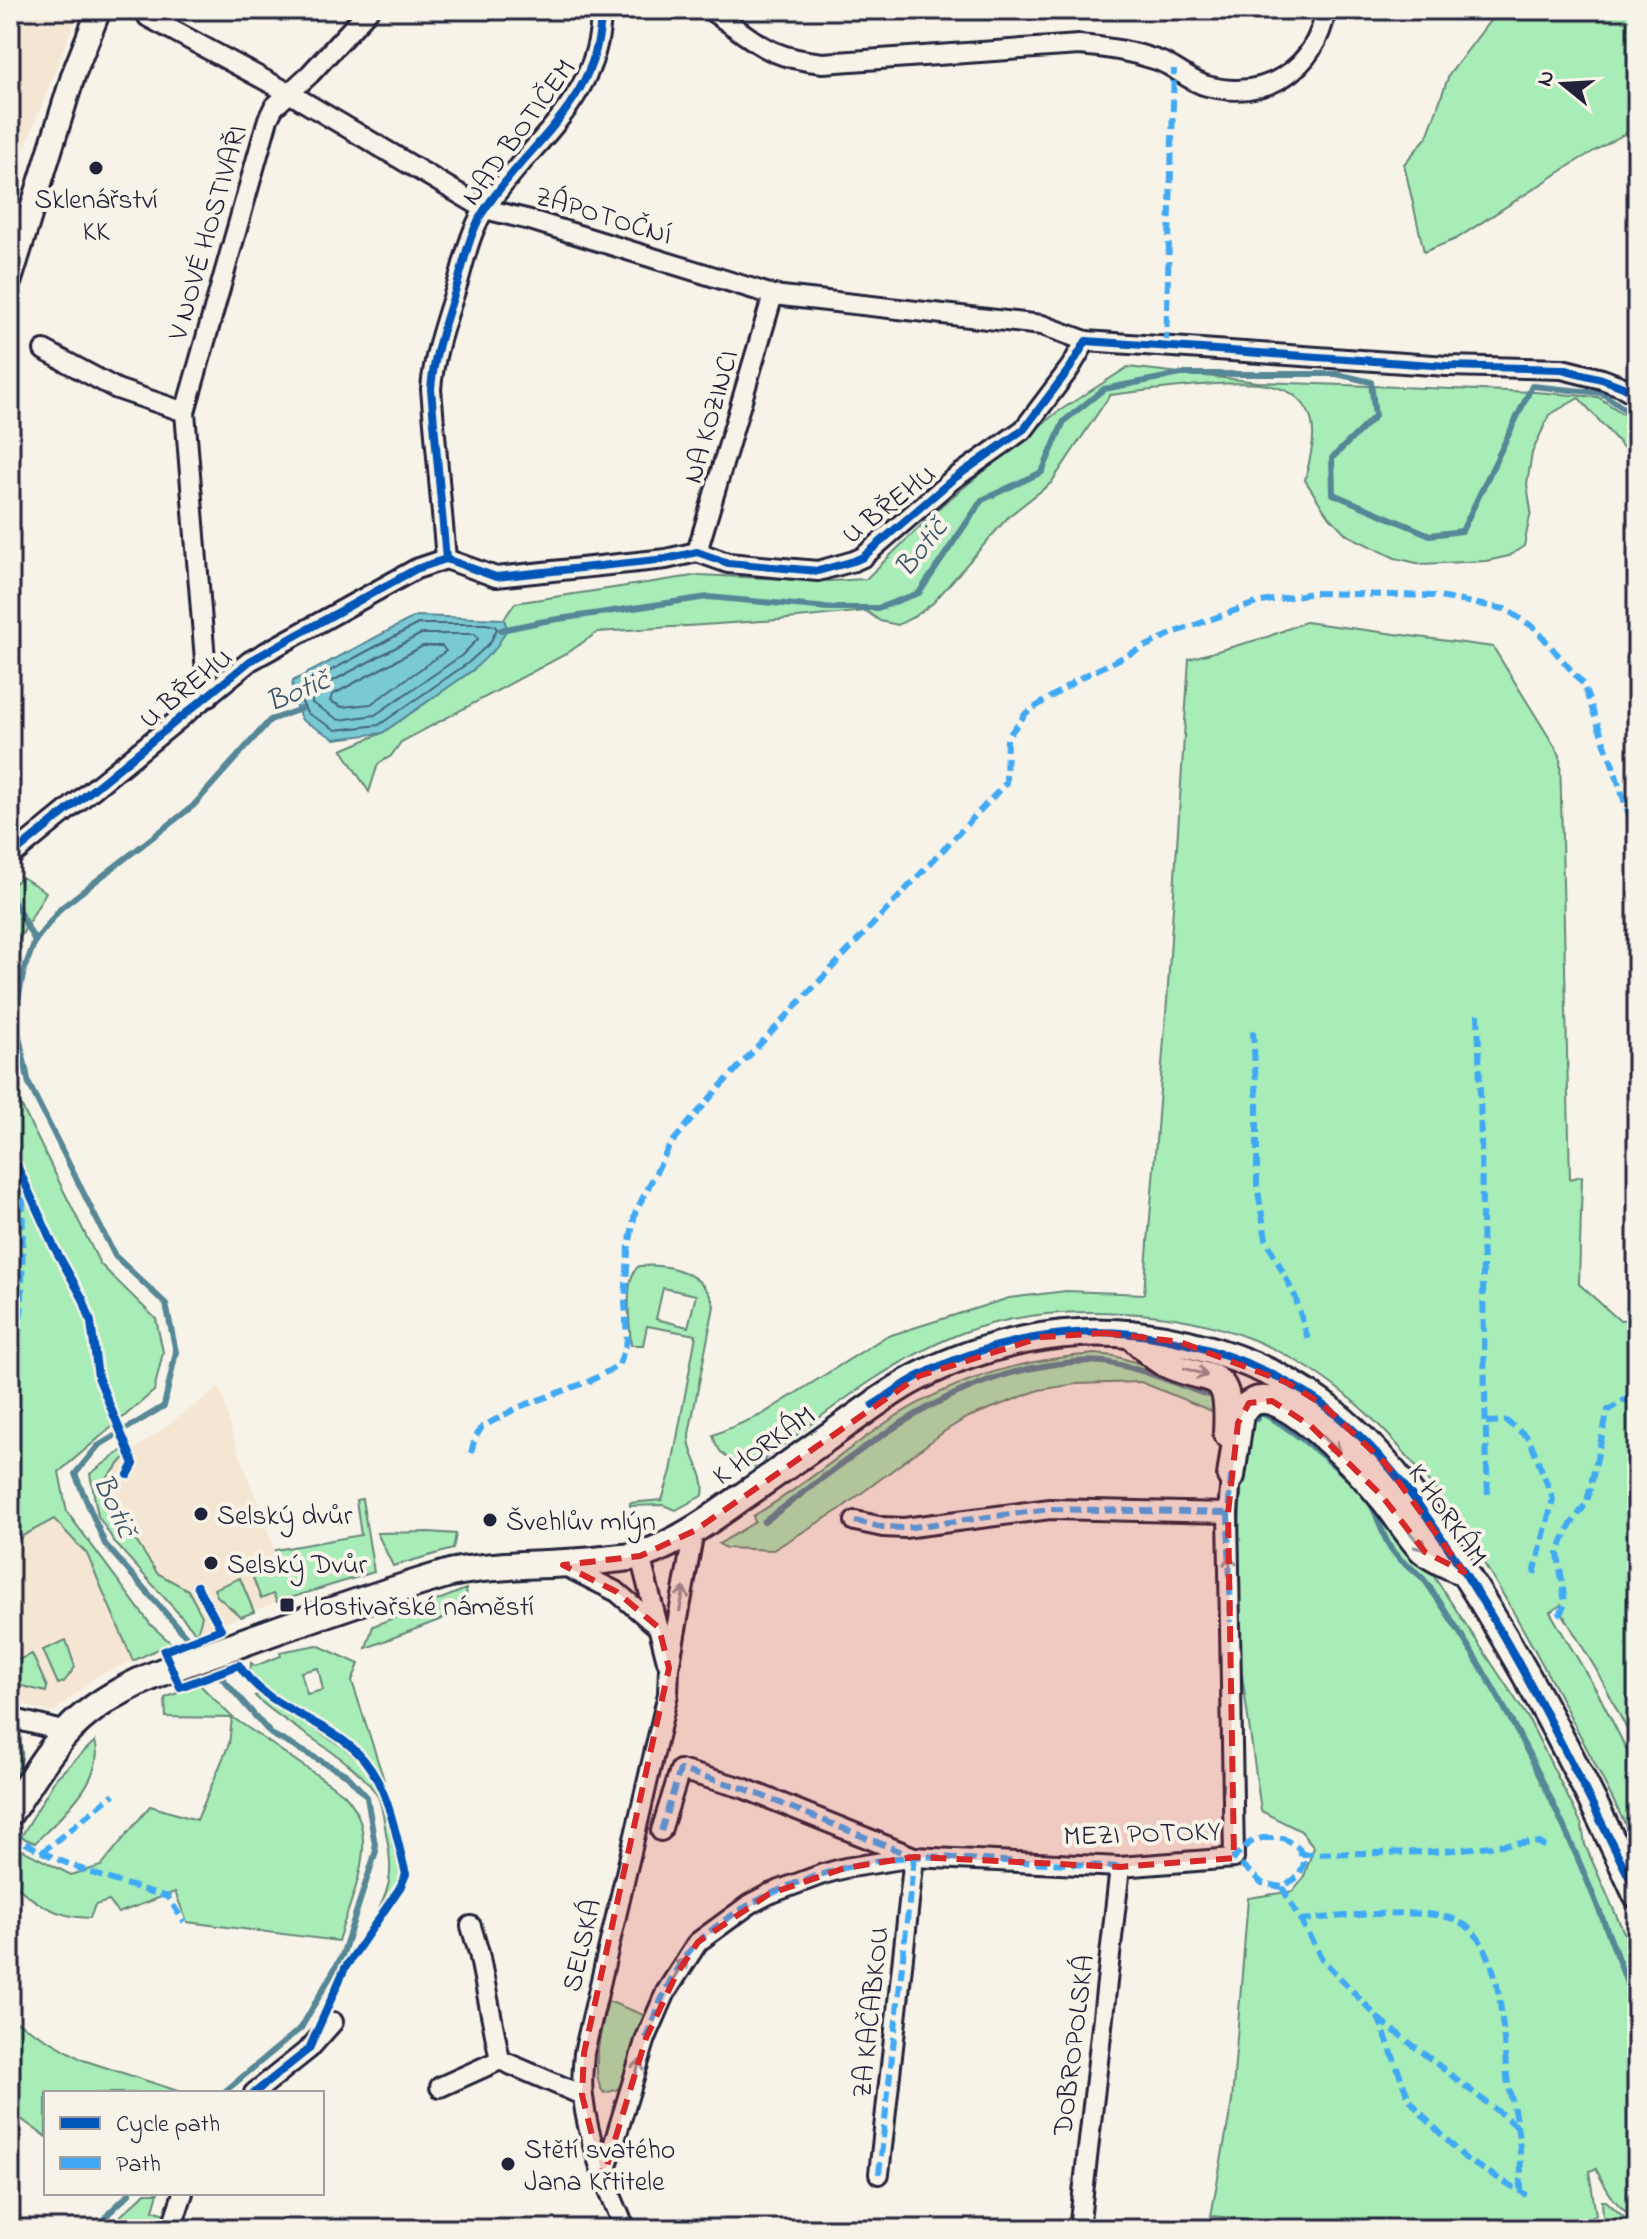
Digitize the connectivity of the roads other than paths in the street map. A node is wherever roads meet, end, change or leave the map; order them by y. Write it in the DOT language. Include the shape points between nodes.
graph roads {
  1 [pos="99,10"];
  2 [pos="369,10"];
  3 [pos="601,10"];
  4 [pos="710,10"];
  5 [pos="1324,16"];
  6 [pos="148,17"];
  7 [pos="289,93"];
  8 [pos="485,209"];
  9 [pos="10,280"];
  10 [pos="773,295"];
  11 [pos="1086,341"];
  12 [pos="44,350"];
  13 [pos="1637,396"];
  14 [pos="185,412"];
  15 [pos="697,552"];
  16 [pos="446,559"];
  17 [pos="208,697"];
  18 [pos="10,857"];
  19 [pos="1130,1334"];
  20 [pos="1231,1468"];
  21 [pos="1228,1513"];
  22 [pos="855,1521"];
  23 [pos="694,1531"];
  24 [pos="640,1556"];
  25 [pos="563,1565"];
  26 [pos="1464,1572"];
  27 [pos="659,1628"];
  28 [pos="669,1668"];
  29 [pos="10,1718"];
  30 [pos="67,1732"];
  31 [pos="10,1812"];
  32 [pos="661,1831"];
  33 [pos="914,1857"];
  34 [pos="1120,1867"];
  35 [pos="1637,1895"];
  36 [pos="471,1926"];
  37 [pos="333,2022"];
  38 [pos="500,2060"];
  39 [pos="440,2087"];
  40 [pos="256,2091"];
  41 [pos="582,2095"];
  42 [pos="879,2174"];
  43 [pos="603,2179"];
  44 [pos="182,2195"];
  45 [pos="627,2227"];
  46 [pos="171,2229"];
  47 [pos="1079,2229"];
  1 -- 9 [label="street" via="74,73"];
  2 -- 7 [label="street, V NOVÉ HOSTIVAŘI"];
  3 -- 8 [label="street, NAD BOTIČEM" via="596,57 585,81"];
  4 -- 5 [label="street" via="764,49 802,61 1110,47 1162,62 1205,86 1246,91 1265,87 1300,64"];
  6 -- 7 [label="street, ZÁPOTOČNÍ"];
  7 -- 8 [label="street, ZÁPOTOČNÍ"];
  7 -- 14 [label="street, V NOVÉ HOSTIVAŘI" via="274,107 264,129"];
  8 -- 10 [label="street, ZÁPOTOČNÍ"];
  8 -- 16 [label="street, NAD BOTIČEM" via="468,246 433,363"];
  10 -- 11 [label="street, ZÁPOTOČNÍ" via="1042,325"];
  10 -- 15 [label="street, NA KOZINCI"];
  11 -- 13 [label="street" via="1562,369 1602,379"];
  11 -- 15 [label="street, U BŘEHU" via="1024,429 952,480 863,557 818,571 728,563"];
  12 -- 14 [label="street" via="117,389"];
  14 -- 17 [label="street, V NOVÉ HOSTIVAŘI"];
  15 -- 16 [label="street, U BŘEHU" via="496,577"];
  16 -- 17 [label="street, U BŘEHU" via="416,569 250,661"];
  17 -- 18 [label="street, U BŘEHU"];
  19 -- 20 [label="main road, one-way" via="1162,1362 1221,1385 1228,1401"];
  19 -- 23 [label="main road, K HORKÁM" via="1042,1337 965,1357 919,1376"];
  19 -- 26 [label="main road, K HORKÁM" via="1237,1359 1322,1404 1394,1473"];
  20 -- 21 [label="street"];
  20 -- 26 [label="main road, one-way" via="1244,1408 1256,1400 1278,1404 1344,1456 1425,1552"];
  21 -- 22 [label="street" via="1050,1509 904,1528"];
  34 -- 21 [label="street, MEZI POTOKY, one-way" via="1234,1858"];
  23 -- 24 [label="main road, K HORKÁM"];
  28 -- 23 [label="street, SELSKÁ, one-way"];
  24 -- 25 [label="main road, K HORKÁM"];
  24 -- 27 [label="street, SELSKÁ"];
  25 -- 27 [label="street" via="617,1592"];
  25 -- 30 [label="main road, K HORKÁM" via="450,1573 326,1612 129,1688"];
  26 -- 35 [label="main road, K HORKÁM" via="1530,1680"];
  27 -- 28 [label="street, SELSKÁ"];
  28 -- 41 [label="street, SELSKÁ" via="668,1694 584,2053"];
  29 -- 30 [label="street"];
  30 -- 31 [label="main road"];
  32 -- 33 [label="street, MEZI POTOKY" via="680,1770 743,1788"];
  33 -- 34 [label="street, MEZI POTOKY"];
  33 -- 42 [label="street, ZA KAČABKOU"];
  43 -- 33 [label="street, MEZI POTOKY, one-way" via="654,2016 698,1942 769,1894 845,1868"];
  34 -- 47 [label="street, DOBROPOLSKÁ"];
  36 -- 38 [label="street"];
  37 -- 40 [label="street"];
  38 -- 39 [label="street"];
  38 -- 41 [label="street"];
  41 -- 43 [label="street, SELSKÁ"];
  43 -- 45 [label="street, SELSKÁ"];
  44 -- 46 [label="street"];
}
